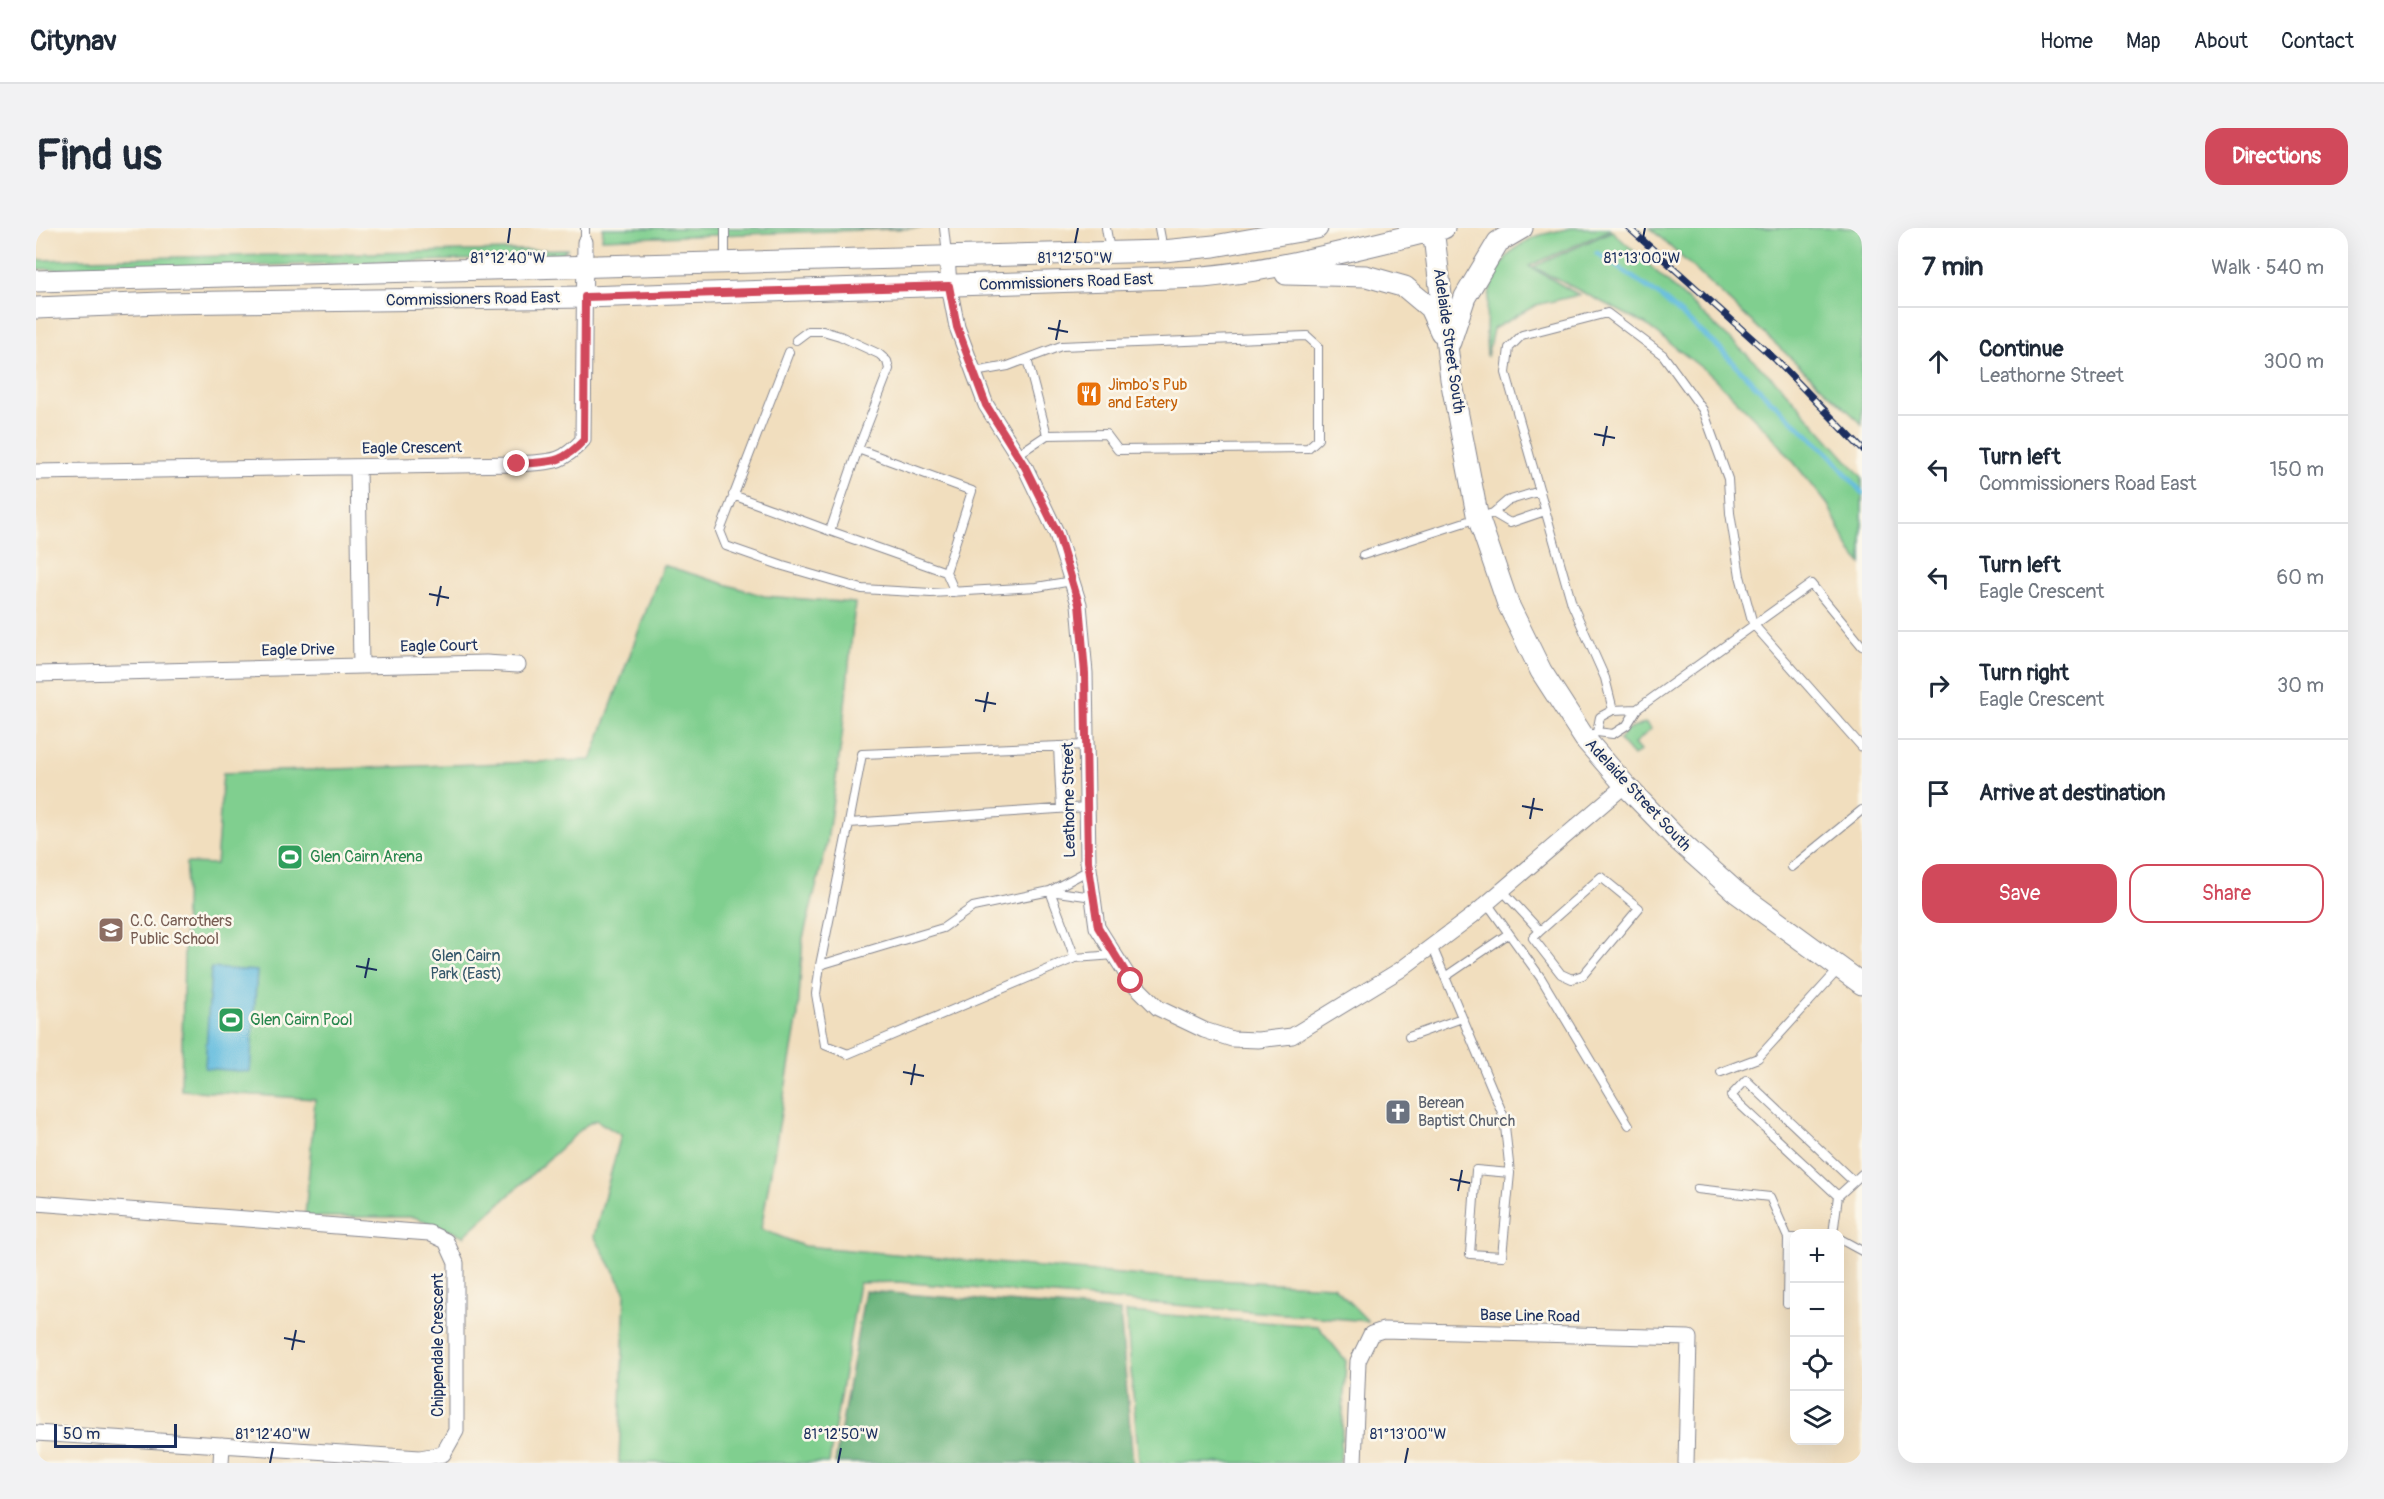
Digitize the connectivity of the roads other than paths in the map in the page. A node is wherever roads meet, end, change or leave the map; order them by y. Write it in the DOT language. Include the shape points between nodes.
graph roads {
  1 [pos="725,228"];
  2 [pos="944,228"];
  3 [pos="1106,228"];
  4 [pos="1159,228"];
  5 [pos="1317,228"];
  6 [pos="1522,228"];
  7 [pos="1437,229"];
  8 [pos="585,235"];
  9 [pos="1163,251"];
  10 [pos="1110,252"];
  11 [pos="947,256"];
  12 [pos="725,262"];
  13 [pos="585,267"];
  14 [pos="1248,273"];
  15 [pos="36,280"];
  16 [pos="949,286"];
  17 [pos="585,297"];
  18 [pos="36,308"];
  19 [pos="796,340"];
  20 [pos="1448,348"];
  21 [pos="789,352"];
  22 [pos="1027,359"];
  23 [pos="974,372"];
  24 [pos="1047,435"];
  25 [pos="858,449"];
  26 [pos="1017,455"];
  27 [pos="358,467"];
  28 [pos="36,472"];
  29 [pos="1540,491"];
  30 [pos="733,495"];
  31 [pos="1545,511"];
  32 [pos="1485,515"];
  33 [pos="830,531"];
  34 [pos="1363,555"];
  35 [pos="946,572"];
  36 [pos="1072,581"];
  37 [pos="955,592"];
  38 [pos="1753,624"];
  39 [pos="1862,646"];
  40 [pos="518,665"];
  41 [pos="361,666"];
  42 [pos="36,674"];
  43 [pos="1637,709"];
  44 [pos="1613,710"];
  45 [pos="1591,736"];
  46 [pos="1086,745"];
  47 [pos="1058,746"];
  48 [pos="1862,747"];
  49 [pos="1625,785"];
  50 [pos="1087,807"];
  51 [pos="1061,808"];
  52 [pos="1862,810"];
  53 [pos="849,823"];
  54 [pos="1792,867"];
  55 [pos="1089,870"];
  56 [pos="1502,890"];
  57 [pos="1050,891"];
  58 [pos="1093,897"];
  59 [pos="1487,903"];
  60 [pos="1540,931"];
  61 [pos="1508,934"];
  62 [pos="1432,946"];
  63 [pos="1115,955"];
  64 [pos="1075,958"];
  65 [pos="820,965"];
  66 [pos="1839,969"];
  67 [pos="1445,977"];
  68 [pos="1862,984"];
  69 [pos="1462,1018"];
  70 [pos="1409,1037"];
  71 [pos="1721,1072"];
  72 [pos="1629,1125"];
  73 [pos="1510,1173"];
  74 [pos="1862,1174"];
  75 [pos="1853,1181"];
  76 [pos="1697,1189"];
  77 [pos="1838,1196"];
  78 [pos="36,1203"];
  79 [pos="1834,1229"];
  80 [pos="1790,1236"];
  81 [pos="1844,1242"];
  82 [pos="1862,1251"];
  83 [pos="1790,1254"];
  84 [pos="1787,1304"];
  85 [pos="36,1433"];
  86 [pos="222,1445"];
  87 [pos="221,1463"];
  88 [pos="1354,1463"];
  89 [pos="1686,1463"];
  1 -- 12 [label="lane"];
  2 -- 11 [label="lane"];
  3 -- 10 [label="lane"];
  4 -- 9 [label="lane"];
  5 -- 9 [label="main road, Commissioners Road East"];
  6 -- 20 [label="main road" via="1498,242 1464,297"];
  7 -- 14 [label="main road, Commissioners Road East"];
  7 -- 20 [label="main road, Adelaide Street South"];
  8 -- 13 [label="street, Eagle Crescent"];
  9 -- 10 [label="main road, Commissioners Road East"];
  10 -- 11 [label="main road, Commissioners Road East"];
  11 -- 12 [label="main road, Commissioners Road East"];
  11 -- 16 [label="street, Leathorne Street"];
  12 -- 13 [label="main road, Commissioners Road East"];
  13 -- 15 [label="main road, Commissioners Road East"];
  13 -- 17 [label="street, Eagle Crescent"];
  14 -- 16 [label="main road, Commissioners Road East"];
  14 -- 20 [label="main road" via="1366,276 1405,287 1430,308"];
  16 -- 17 [label="main road, Commissioners Road East"];
  16 -- 23 [label="street, Leathorne Street" via="957,327"];
  17 -- 18 [label="main road, Commissioners Road East"];
  17 -- 27 [label="street, Eagle Crescent" via="584,440 568,456 517,464"];
  19 -- 25 [label="lane" via="808,331 823,331 887,361 889,369"];
  20 -- 32 [label="main road, Adelaide Street South" via="1451,379"];
  21 -- 30 [label="lane"];
  22 -- 23 [label="lane"];
  22 -- 24 [label="lane"];
  22 -- 24 [label="lane" via="1061,346 1307,336 1318,346 1318,439 1308,448 1118,450 1106,434"];
  23 -- 26 [label="street, Leathorne Street" via="986,405"];
  24 -- 26 [label="lane"];
  25 -- 33 [label="lane"];
  25 -- 35 [label="lane" via="972,491"];
  26 -- 36 [label="street, Leathorne Street" via="1058,534"];
  27 -- 28 [label="street, Eagle Crescent"];
  27 -- 41 [label="street"];
  29 -- 31 [label="lane"];
  29 -- 32 [label="lane" via="1507,501"];
  29 -- 38 [label="lane" via="1506,373 1509,348 1522,335 1607,313 1664,355 1703,410 1728,479 1740,576"];
  30 -- 33 [label="lane"];
  30 -- 37 [label="lane" via="720,531 726,546 862,589"];
  31 -- 32 [label="lane" via="1510,523"];
  31 -- 44 [label="lane" via="1572,604 1605,678"];
  32 -- 34 [label="lane"];
  32 -- 45 [label="main road, Adelaide Street South" via="1508,604 1541,671"];
  33 -- 35 [label="lane"];
  35 -- 37 [label="lane"];
  36 -- 37 [label="lane"];
  36 -- 46 [label="street, Leathorne Street" via="1079,604 1085,673"];
  38 -- 39 [label="lane" via="1811,584"];
  38 -- 43 [label="lane"];
  38 -- 48 [label="lane"];
  40 -- 41 [label="street, Eagle Court"];
  41 -- 42 [label="street, Eagle Drive"];
  43 -- 44 [label="lane"];
  43 -- 45 [label="lane" via="1627,725 1613,734"];
  44 -- 45 [label="lane" via="1600,717"];
  45 -- 49 [label="main road, Adelaide Street South"];
  46 -- 47 [label="lane"];
  46 -- 50 [label="street, Leathorne Street"];
  47 -- 51 [label="lane"];
  47 -- 53 [label="lane" via="862,754"];
  49 -- 56 [label="street, Leathorne Street"];
  49 -- 66 [label="main road, Adelaide Street South" via="1678,842"];
  50 -- 51 [label="lane"];
  50 -- 55 [label="street, Leathorne Street"];
  51 -- 53 [label="lane"];
  52 -- 54 [label="lane"];
  53 -- 65 [label="lane"];
  55 -- 57 [label="lane"];
  55 -- 58 [label="street, Leathorne Street"];
  56 -- 59 [label="street, Leathorne Street"];
  56 -- 60 [label="lane"];
  57 -- 58 [label="lane"];
  57 -- 64 [label="lane"];
  57 -- 65 [label="lane" via="973,907 943,928"];
  58 -- 63 [label="street, Leathorne Street" via="1098,927"];
  59 -- 61 [label="lane"];
  59 -- 62 [label="street, Leathorne Street"];
  60 -- 60 [label="lane" via="1533,938 1561,974 1572,979 1583,975 1640,908 1601,877"];
  61 -- 67 [label="lane"];
  61 -- 72 [label="lane" via="1541,978"];
  62 -- 63 [label="street, Leathorne Street" via="1292,1036 1258,1040 1232,1039 1158,1008 1131,981"];
  62 -- 67 [label="lane"];
  63 -- 64 [label="lane"];
  64 -- 65 [label="lane" via="848,1054 825,1045 816,994"];
  66 -- 68 [label="main road, Adelaide Street South"];
  66 -- 71 [label="lane" via="1758,1058"];
  67 -- 69 [label="lane"];
  69 -- 70 [label="lane"];
  69 -- 73 [label="lane" via="1504,1117"];
  73 -- 73 [label="lane" via="1502,1256 1470,1254 1476,1170"];
  74 -- 75 [label="lane"];
  75 -- 77 [label="lane"];
  75 -- 77 [label="lane" via="1746,1080 1731,1096"];
  76 -- 80 [label="lane" via="1770,1197"];
  77 -- 79 [label="lane"];
  78 -- 86 [label="street, Chippendale Crescent" via="429,1233 446,1241 456,1263 456,1431 443,1454 420,1458"];
  81 -- 82 [label="lane"];
  83 -- 84 [label="lane"];
  85 -- 86 [label="street, Chippendale Crescent"];
  86 -- 87 [label="street"];
  88 -- 89 [label="street, Base Line Road" via="1358,1361 1371,1334 1383,1330 1689,1338"];
}
